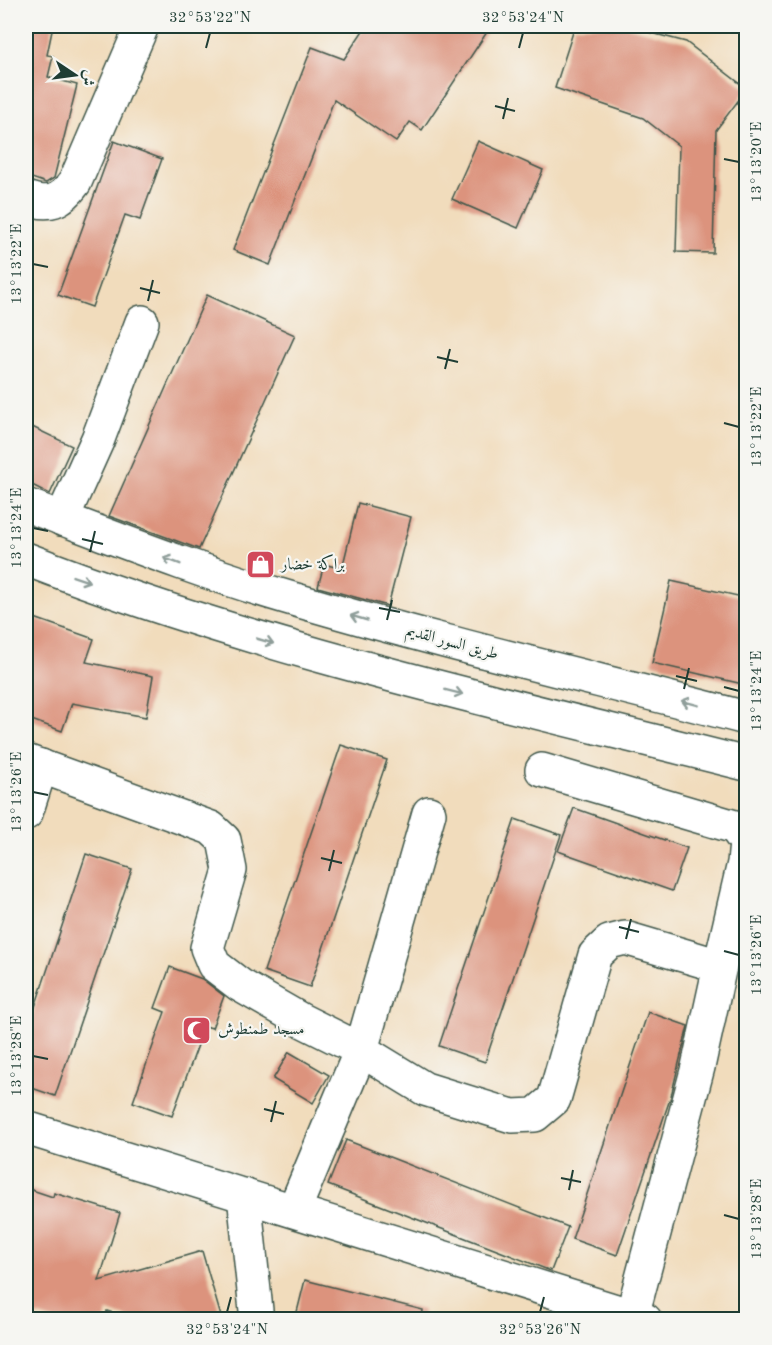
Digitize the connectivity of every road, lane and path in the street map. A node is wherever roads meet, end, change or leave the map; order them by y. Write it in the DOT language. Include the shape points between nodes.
graph roads {
  1 [pos="142,26"];
  2 [pos="26,198"];
  3 [pos="142,322"];
  4 [pos="26,505"];
  5 [pos="62,519"];
  6 [pos="35,563"];
  7 [pos="747,718"];
  8 [pos="33,764"];
  9 [pos="747,764"];
  10 [pos="542,770"];
  11 [pos="26,813"];
  12 [pos="429,813"];
  13 [pos="747,842"];
  14 [pos="720,966"];
  15 [pos="361,1050"];
  16 [pos="26,1128"];
  17 [pos="244,1195"];
  18 [pos="294,1210"];
  19 [pos="639,1318"];
  20 [pos="257,1320"];
  1 -- 2 [label="street" via="71,188 53,201"];
  3 -- 5 [label="street" via="98,439"];
  4 -- 5 [label="street, طريق السور القديم"];
  5 -- 6 [label="street"];
  7 -- 5 [label="street, طريق السور القديم, one-way" via="285,597 188,567"];
  6 -- 9 [label="street, one-way" via="243,635 434,687"];
  8 -- 11 [label="street"];
  8 -- 15 [label="street" via="211,828 224,840 230,870 207,948 214,965 240,985"];
  10 -- 13 [label="street" via="735,827"];
  12 -- 15 [label="street"];
  13 -- 14 [label="street"];
  14 -- 15 [label="street" via="625,938 609,942 595,955 554,1099 535,1115 512,1116 425,1089"];
  14 -- 19 [label="street"];
  15 -- 18 [label="street"];
  16 -- 17 [label="street"];
  17 -- 18 [label="street"];
  17 -- 20 [label="street"];
  18 -- 19 [label="street"];
}
